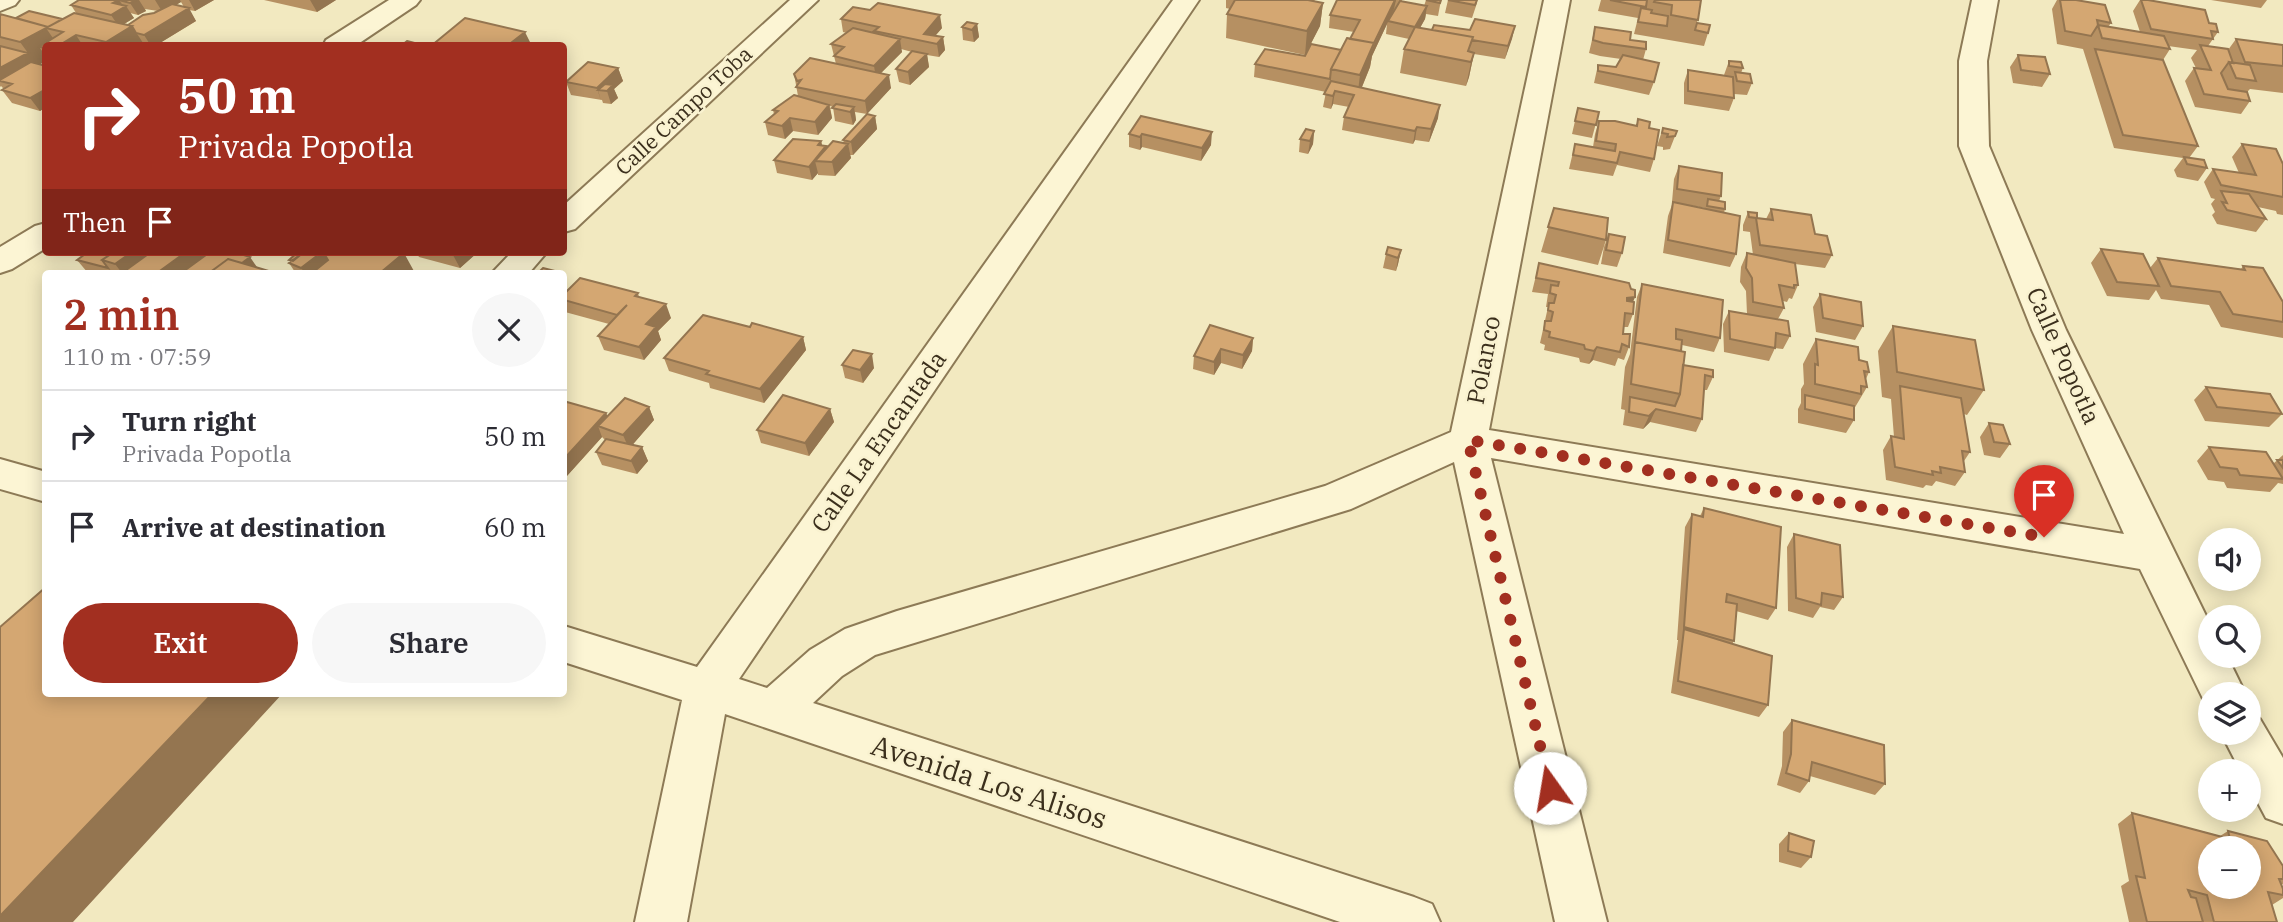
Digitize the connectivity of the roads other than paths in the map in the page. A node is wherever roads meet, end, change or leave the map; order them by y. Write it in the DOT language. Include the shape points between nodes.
graph roads {
  1 [pos="6,0"];
  2 [pos="407,0"];
  3 [pos="805,0"];
  4 [pos="1186,0"];
  5 [pos="1558,0"];
  6 [pos="1985,0"];
  7 [pos="0,3"];
  8 [pos="342,42"];
  9 [pos="567,219"];
  10 [pos="42,236"];
  11 [pos="527,256"];
  12 [pos="0,262"];
  13 [pos="512,270"];
  14 [pos="1468,440"];
  15 [pos="0,474"];
  16 [pos="42,486"];
  17 [pos="2154,555"];
  18 [pos="567,645"];
  19 [pos="2218,682"];
  20 [pos="707,689"];
  21 [pos="774,710"];
  22 [pos="2251,745"];
  23 [pos="2283,802"];
  24 [pos="661,922"];
  25 [pos="1414,922"];
  26 [pos="1581,922"];
  1 -- 7 [label="street"];
  2 -- 8 [label="street"];
  3 -- 9 [label="street, Calle Campo Toba"];
  4 -- 20 [label="street, Calle La Encantada"];
  5 -- 14 [label="street, Polanco"];
  6 -- 17 [label="street, Calle Popotla" via="1973,61 1974,146 2049,330"];
  10 -- 12 [label="street"];
  11 -- 13 [label="street"];
  14 -- 17 [label="street"];
  14 -- 21 [label="street" via="1337,498 860,642 826,663"];
  14 -- 26 [label="street, Polanco"];
  15 -- 16 [label="street"];
  17 -- 19 [label="street, Calle Popotla"];
  18 -- 20 [label="street, Avenida Los Alisos"];
  20 -- 21 [label="street, Avenida Los Alisos"];
  20 -- 24 [label="street, Calle La Encantada"];
  21 -- 25 [label="street, Avenida Los Alisos"];
  22 -- 23 [label="street"];
}
